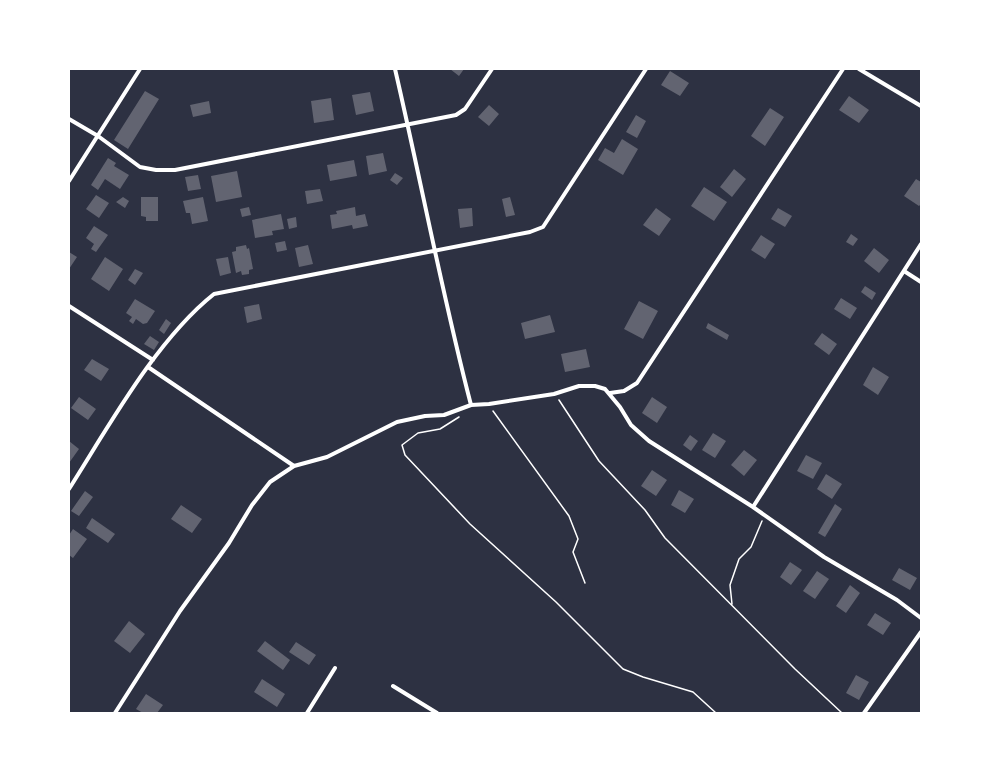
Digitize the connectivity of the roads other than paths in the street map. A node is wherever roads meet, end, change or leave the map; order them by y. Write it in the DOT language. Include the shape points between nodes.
graph roads {
  1 [pos="140,69"];
  2 [pos="396,69"];
  3 [pos="492,69"];
  4 [pos="646,69"];
  5 [pos="843,69"];
  6 [pos="859,69"];
  7 [pos="921,106"];
  8 [pos="69,120"];
  9 [pos="408,125"];
  10 [pos="98,136"];
  11 [pos="69,181"];
  12 [pos="921,244"];
  13 [pos="436,250"];
  14 [pos="904,271"];
  15 [pos="921,282"];
  16 [pos="69,306"];
  17 [pos="153,360"];
  18 [pos="148,367"];
  19 [pos="610,394"];
  20 [pos="471,405"];
  21 [pos="294,466"];
  22 [pos="69,489"];
  23 [pos="753,507"];
  24 [pos="921,618"];
  25 [pos="921,632"];
  26 [pos="336,668"];
  27 [pos="393,686"];
  28 [pos="115,713"];
  29 [pos="307,713"];
  30 [pos="437,713"];
  31 [pos="864,713"];
  1 -- 10 [label="street"];
  2 -- 9 [label="street"];
  3 -- 9 [label="street" via="465,109 456,115"];
  4 -- 13 [label="street" via="543,227 530,232"];
  5 -- 19 [label="street" via="641,378 624,392"];
  6 -- 7 [label="street"];
  8 -- 10 [label="street"];
  9 -- 10 [label="street" via="175,170 156,170 140,166"];
  9 -- 13 [label="street"];
  10 -- 11 [label="street"];
  12 -- 14 [label="street"];
  13 -- 17 [label="street" via="214,294 197,307"];
  13 -- 20 [label="street" via="451,331"];
  14 -- 15 [label="street"];
  14 -- 23 [label="street"];
  16 -- 17 [label="street"];
  17 -- 18 [label="street"];
  18 -- 21 [label="street"];
  18 -- 22 [label="street"];
  19 -- 20 [label="street" via="605,389 595,386 579,386 554,394"];
  19 -- 23 [label="street" via="639,434"];
  20 -- 21 [label="street" via="444,415 397,422 327,457"];
  21 -- 28 [label="street" via="270,482 252,505"];
  23 -- 24 [label="street" via="824,557 897,600"];
  25 -- 31 [label="street"];
  26 -- 29 [label="street"];
  27 -- 30 [label="street"];
}
